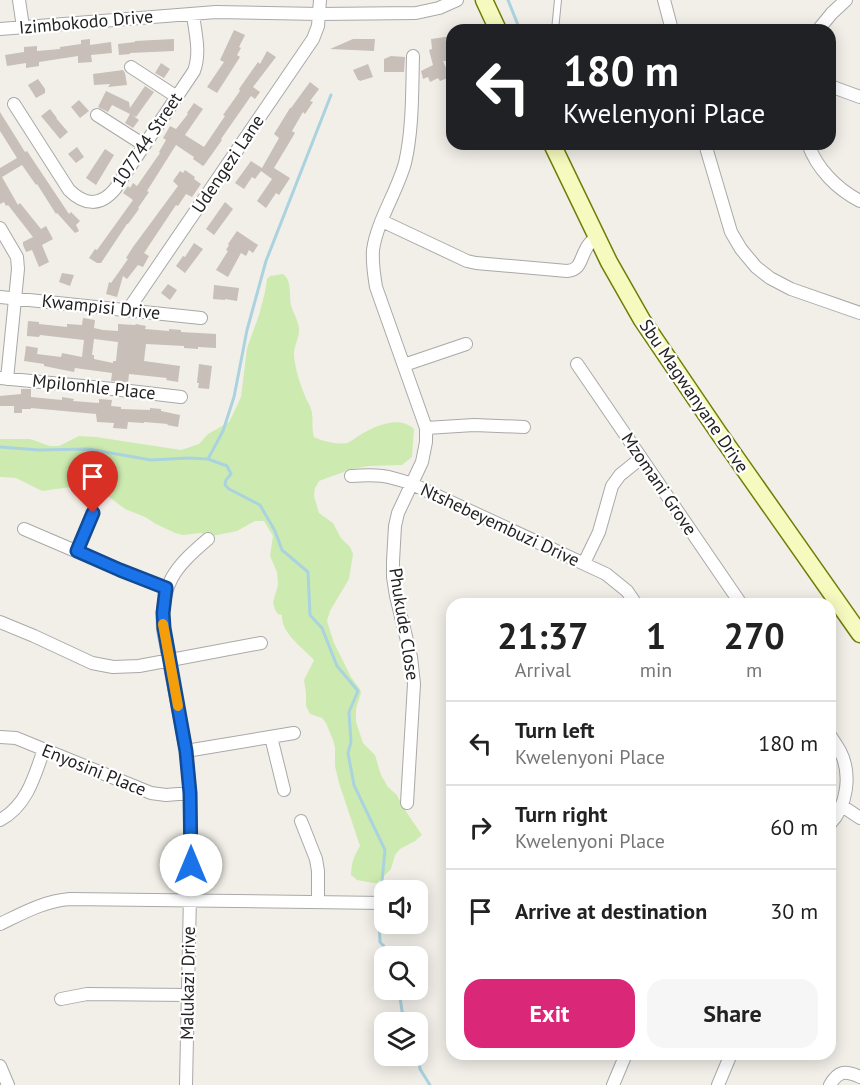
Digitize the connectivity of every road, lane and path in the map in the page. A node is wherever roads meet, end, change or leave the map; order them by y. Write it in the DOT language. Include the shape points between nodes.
graph roads {
  1 [pos="19,0"];
  2 [pos="320,0"];
  3 [pos="457,0"];
  4 [pos="483,0"];
  5 [pos="558,0"];
  6 [pos="664,0"];
  7 [pos="846,0"];
  8 [pos="193,14"];
  9 [pos="320,14"];
  10 [pos="495,24"];
  11 [pos="556,24"];
  12 [pos="670,24"];
  13 [pos="823,24"];
  14 [pos="22,27"];
  15 [pos="0,29"];
  16 [pos="413,56"];
  17 [pos="131,67"];
  18 [pos="836,88"];
  19 [pos="177,97"];
  20 [pos="860,97"];
  21 [pos="14,104"];
  22 [pos="97,115"];
  23 [pos="144,145"];
  24 [pos="555,150"];
  25 [pos="707,150"];
  26 [pos="811,150"];
  27 [pos="860,201"];
  28 [pos="382,221"];
  29 [pos="0,228"];
  30 [pos="596,237"];
  31 [pos="0,297"];
  32 [pos="15,298"];
  33 [pos="128,310"];
  34 [pos="860,313"];
  35 [pos="201,318"];
  36 [pos="466,344"];
  37 [pos="577,364"];
  38 [pos="404,365"];
  39 [pos="3,379"];
  40 [pos="181,397"];
  41 [pos="524,427"];
  42 [pos="426,428"];
  43 [pos="641,458"];
  44 [pos="351,476"];
  45 [pos="412,484"];
  46 [pos="93,513"];
  47 [pos="24,529"];
  48 [pos="208,539"];
  49 [pos="77,551"];
  50 [pos="584,563"];
  51 [pos="166,588"];
  52 [pos="632,598"];
  53 [pos="737,598"];
  54 [pos="835,598"];
  55 [pos="836,600"];
  56 [pos="0,622"];
  57 [pos="860,634"];
  58 [pos="261,643"];
  59 [pos="169,660"];
  60 [pos="294,733"];
  61 [pos="0,737"];
  62 [pos="271,737"];
  63 [pos="836,745"];
  64 [pos="44,748"];
  65 [pos="186,751"];
  66 [pos="284,790"];
  67 [pos="190,793"];
  68 [pos="406,803"];
  69 [pos="842,806"];
  70 [pos="836,815"];
  71 [pos="860,818"];
  72 [pos="0,820"];
  73 [pos="301,821"];
  74 [pos="318,901"];
  75 [pos="190,902"];
  76 [pos="374,903"];
  77 [pos="0,924"];
  78 [pos="188,996"];
  79 [pos="61,999"];
  80 [pos="623,1060"];
  81 [pos="728,1060"];
  82 [pos="0,1066"];
  83 [pos="860,1077"];
  84 [pos="8,1085"];
  85 [pos="186,1085"];
  86 [pos="613,1085"];
  87 [pos="718,1085"];
  88 [pos="830,1085"];
  1 -- 14 [label="street"];
  2 -- 9 [label="street, Udengezi Lane"];
  3 -- 9 [label="street, Izimbokodo Drive" via="416,13"];
  4 -- 10 [label="main road"];
  5 -- 11 [label="lane"];
  6 -- 12 [label="street"];
  7 -- 13 [label="street"];
  8 -- 9 [label="street, Izimbokodo Drive"];
  8 -- 14 [label="street, Izimbokodo Drive"];
  8 -- 19 [label="street, 107744 Street" via="198,58"];
  9 -- 33 [label="street, Udengezi Lane" via="313,39"];
  14 -- 15 [label="street, Izimbokodo Drive"];
  16 -- 28 [label="street" via="408,150"];
  17 -- 19 [label="street"];
  18 -- 20 [label="street"];
  19 -- 23 [label="street, 107744 Street"];
  21 -- 23 [label="street, 107744 Street" via="69,190 85,201 96,202 110,194"];
  22 -- 23 [label="street"];
  24 -- 30 [label="main road, Sbu Magwanyane Drive"];
  25 -- 34 [label="street" via="731,232 756,267 791,289"];
  26 -- 27 [label="street" via="835,184"];
  28 -- 30 [label="street" via="467,261 567,272 577,268 586,247"];
  28 -- 38 [label="street" via="373,253 374,276"];
  29 -- 32 [label="street, Mpilonhle Place" via="17,257"];
  30 -- 54 [label="main road, Sbu Magwanyane Drive" via="642,320"];
  31 -- 32 [label="street, Kwampisi Drive"];
  32 -- 33 [label="street, Kwampisi Drive"];
  32 -- 39 [label="street, Mpilonhle Place"];
  33 -- 35 [label="street, Kwampisi Drive"];
  36 -- 38 [label="street"];
  37 -- 43 [label="street, Mzomani Grove"];
  38 -- 42 [label="street"];
  39 -- 40 [label="street, Mpilonhle Place"];
  41 -- 42 [label="street"];
  42 -- 45 [label="street, Phukude Close" via="422,462"];
  43 -- 50 [label="street" via="612,486 599,532"];
  43 -- 53 [label="street, Mzomani Grove"];
  44 -- 45 [label="street, Ntshebeyembuzi Drive" via="378,474"];
  45 -- 50 [label="street, Ntshebeyembuzi Drive"];
  45 -- 68 [label="street, Phukude Close" via="398,513 393,561 414,684"];
  46 -- 49 [label="street"];
  47 -- 49 [label="street"];
  48 -- 51 [label="street, Malukazi Drive" via="184,562"];
  49 -- 51 [label="street"];
  50 -- 52 [label="street, Ntshebeyembuzi Drive" via="606,574"];
  51 -- 59 [label="street, Malukazi Drive" via="163,613"];
  55 -- 57 [label="main road, Sbu Magwanyane Drive"];
  56 -- 59 [label="street" via="92,663 139,666"];
  58 -- 59 [label="street"];
  59 -- 65 [label="street, Malukazi Drive"];
  60 -- 62 [label="street"];
  61 -- 64 [label="street, Enyosini Place"];
  62 -- 65 [label="street"];
  62 -- 66 [label="street"];
  63 -- 69 [label="street" via="846,770"];
  64 -- 67 [label="street, Enyosini Place" via="151,793"];
  64 -- 72 [label="street" via="24,797"];
  65 -- 67 [label="street, Malukazi Drive"];
  67 -- 75 [label="street, Malukazi Drive"];
  69 -- 70 [label="street"];
  69 -- 71 [label="street"];
  73 -- 74 [label="street" via="316,859"];
  74 -- 75 [label="street"];
  74 -- 76 [label="street"];
  75 -- 77 [label="street" via="60,900"];
  75 -- 78 [label="street, Malukazi Drive"];
  78 -- 79 [label="street" via="87,994"];
  78 -- 85 [label="street, Malukazi Drive"];
  80 -- 86 [label="street"];
  81 -- 87 [label="street"];
  82 -- 84 [label="street"];
  83 -- 88 [label="street" via="842,1073"];
}
